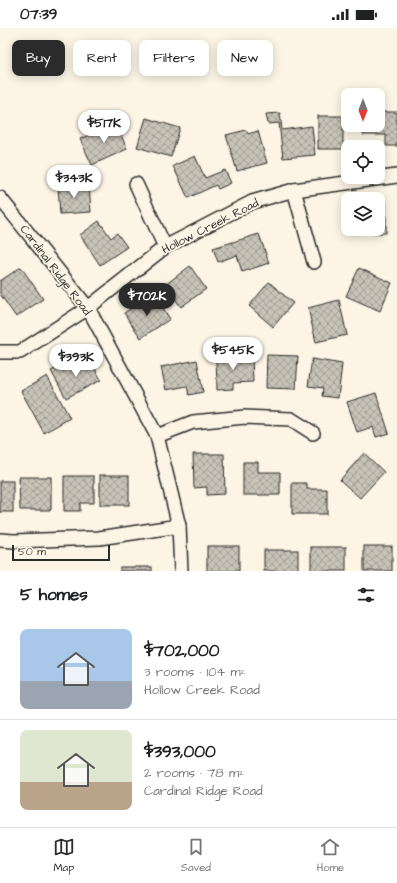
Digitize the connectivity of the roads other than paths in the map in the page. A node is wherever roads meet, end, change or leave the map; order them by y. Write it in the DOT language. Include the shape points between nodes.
graph roads {
  1 [pos="397,176"];
  2 [pos="136,184"];
  3 [pos="294,190"];
  4 [pos="0,198"];
  5 [pos="165,247"];
  6 [pos="314,262"];
  7 [pos="88,308"];
  8 [pos="0,352"];
  9 [pos="313,434"];
  10 [pos="157,436"];
  11 [pos="179,526"];
  12 [pos="0,540"];
  13 [pos="181,571"];
  1 -- 3 [label="street, Hollow Creek Road"];
  2 -- 5 [label="street"];
  3 -- 5 [label="street, Hollow Creek Road" via="252,202"];
  3 -- 6 [label="street"];
  4 -- 7 [label="street, Cardinal Ridge Road"];
  5 -- 7 [label="street, Hollow Creek Road"];
  7 -- 8 [label="street, Hollow Creek Road" via="20,352"];
  7 -- 10 [label="street, Cardinal Ridge Road"];
  9 -- 10 [label="street" via="291,419 245,417 193,422"];
  10 -- 11 [label="street, Cardinal Ridge Road"];
  11 -- 12 [label="street" via="99,538"];
  11 -- 13 [label="street, Cardinal Ridge Road"];
}
